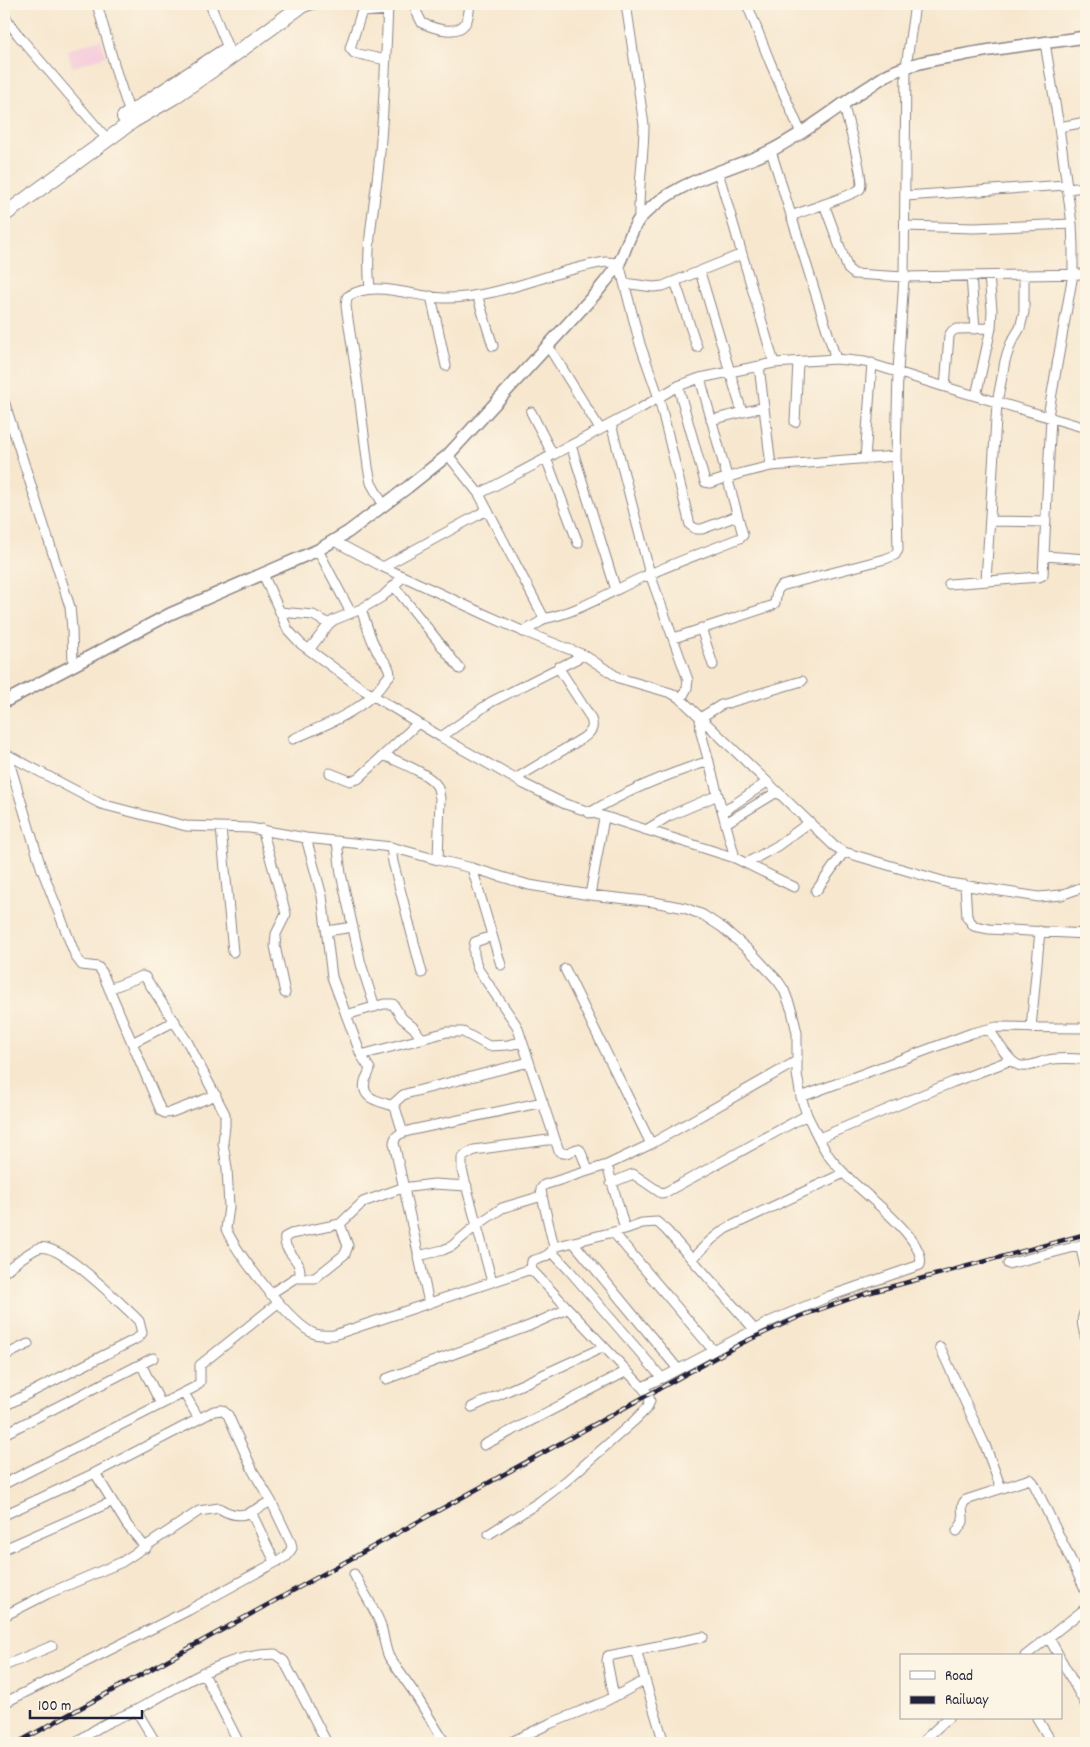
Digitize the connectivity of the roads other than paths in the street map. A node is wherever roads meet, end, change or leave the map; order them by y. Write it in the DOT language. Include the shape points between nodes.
graph roads {
  1 [pos="97,4"];
  2 [pos="210,4"];
  3 [pos="314,4"];
  4 [pos="415,4"];
  5 [pos="470,4"];
  6 [pos="626,4"];
  7 [pos="747,4"];
  8 [pos="915,4"];
  9 [pos="296,6"];
  10 [pos="388,7"];
  11 [pos="4,15"];
  12 [pos="1086,37"];
  13 [pos="1045,42"];
  14 [pos="228,48"];
  15 [pos="386,60"];
  16 [pos="906,67"];
  17 [pos="843,103"];
  18 [pos="132,117"];
  19 [pos="1086,122"];
  20 [pos="1059,127"];
  21 [pos="801,133"];
  22 [pos="105,136"];
  23 [pos="771,151"];
  24 [pos="718,172"];
  25 [pos="1067,187"];
  26 [pos="1086,187"];
  27 [pos="905,196"];
  28 [pos="4,204"];
  29 [pos="824,204"];
  30 [pos="4,215"];
  31 [pos="791,216"];
  32 [pos="639,218"];
  33 [pos="1072,224"];
  34 [pos="905,226"];
  35 [pos="742,254"];
  36 [pos="619,263"];
  37 [pos="700,272"];
  38 [pos="1073,274"];
  39 [pos="1086,274"];
  40 [pos="1024,275"];
  41 [pos="971,276"];
  42 [pos="989,276"];
  43 [pos="904,277"];
  44 [pos="675,282"];
  45 [pos="624,283"];
  46 [pos="370,288"];
  47 [pos="477,295"];
  48 [pos="431,296"];
  49 [pos="975,328"];
  50 [pos="991,328"];
  51 [pos="493,346"];
  52 [pos="548,346"];
  53 [pos="697,347"];
  54 [pos="836,359"];
  55 [pos="798,362"];
  56 [pos="774,363"];
  57 [pos="872,363"];
  58 [pos="446,366"];
  59 [pos="759,366"];
  60 [pos="898,371"];
  61 [pos="731,372"];
  62 [pos="700,378"];
  63 [pos="678,386"];
  64 [pos="945,387"];
  65 [pos="976,396"];
  66 [pos="658,398"];
  67 [pos="4,401"];
  68 [pos="997,403"];
  69 [pos="764,407"];
  70 [pos="531,412"];
  71 [pos="742,412"];
  72 [pos="1049,417"];
  73 [pos="711,420"];
  74 [pos="795,422"];
  75 [pos="610,424"];
  76 [pos="1086,428"];
  77 [pos="600,429"];
  78 [pos="571,445"];
  79 [pos="448,454"];
  80 [pos="896,456"];
  81 [pos="550,457"];
  82 [pos="865,459"];
  83 [pos="771,466"];
  84 [pos="726,478"];
  85 [pos="479,494"];
  86 [pos="384,506"];
  87 [pos="487,510"];
  88 [pos="737,516"];
  89 [pos="990,521"];
  90 [pos="1046,522"];
  91 [pos="334,541"];
  92 [pos="578,543"];
  93 [pos="318,550"];
  94 [pos="1045,556"];
  95 [pos="1086,559"];
  96 [pos="383,567"];
  97 [pos="263,574"];
  98 [pos="650,574"];
  99 [pos="404,577"];
  100 [pos="986,581"];
  101 [pos="949,584"];
  102 [pos="394,586"];
  103 [pos="616,590"];
  104 [pos="361,609"];
  105 [pos="280,612"];
  106 [pos="351,613"];
  107 [pos="543,619"];
  108 [pos="329,624"];
  109 [pos="702,628"];
  110 [pos="523,632"];
  111 [pos="674,638"];
  112 [pos="309,650"];
  113 [pos="584,655"];
  114 [pos="73,665"];
  115 [pos="713,665"];
  116 [pos="558,667"];
  117 [pos="460,669"];
  118 [pos="802,680"];
  119 [pos="373,695"];
  120 [pos="681,699"];
  121 [pos="4,702"];
  122 [pos="700,718"];
  123 [pos="418,723"];
  124 [pos="441,737"];
  125 [pos="293,739"];
  126 [pos="5,754"];
  127 [pos="384,755"];
  128 [pos="709,761"];
  129 [pos="330,773"];
  130 [pos="515,779"];
  131 [pos="768,782"];
  132 [pos="777,792"];
  133 [pos="718,795"];
  134 [pos="723,812"];
  135 [pos="589,813"];
  136 [pos="604,818"];
  137 [pos="810,822"];
  138 [pos="726,823"];
  139 [pos="221,828"];
  140 [pos="262,829"];
  141 [pos="646,830"];
  142 [pos="306,838"];
  143 [pos="337,842"];
  144 [pos="391,847"];
  145 [pos="844,852"];
  146 [pos="735,858"];
  147 [pos="438,860"];
  148 [pos="747,863"];
  149 [pos="472,868"];
  150 [pos="965,886"];
  151 [pos="1086,886"];
  152 [pos="794,887"];
  153 [pos="816,891"];
  154 [pos="590,895"];
  155 [pos="353,927"];
  156 [pos="327,931"];
  157 [pos="1040,931"];
  158 [pos="1086,934"];
  159 [pos="492,936"];
  160 [pos="234,952"];
  161 [pos="501,965"];
  162 [pos="565,969"];
  163 [pos="422,973"];
  164 [pos="109,989"];
  165 [pos="285,993"];
  166 [pos="375,1007"];
  167 [pos="346,1015"];
  168 [pos="174,1020"];
  169 [pos="1031,1028"];
  170 [pos="1086,1028"];
  171 [pos="989,1029"];
  172 [pos="422,1039"];
  173 [pos="522,1042"];
  174 [pos="132,1043"];
  175 [pos="361,1055"];
  176 [pos="1086,1059"];
  177 [pos="1011,1060"];
  178 [pos="797,1061"];
  179 [pos="529,1062"];
  180 [pos="216,1095"];
  181 [pos="801,1097"];
  182 [pos="543,1102"];
  183 [pos="392,1105"];
  184 [pos="807,1116"];
  185 [pos="403,1133"];
  186 [pos="819,1138"];
  187 [pos="555,1139"];
  188 [pos="652,1144"];
  189 [pos="607,1165"];
  190 [pos="588,1170"];
  191 [pos="844,1173"];
  192 [pos="612,1183"];
  193 [pos="467,1186"];
  194 [pos="402,1188"];
  195 [pos="542,1196"];
  196 [pos="340,1224"];
  197 [pos="477,1225"];
  198 [pos="625,1229"];
  199 [pos="613,1232"];
  200 [pos="573,1242"];
  201 [pos="1083,1244"];
  202 [pos="553,1250"];
  203 [pos="418,1256"];
  204 [pos="692,1259"];
  205 [pos="1008,1264"];
  206 [pos="531,1269"];
  207 [pos="1086,1270"];
  208 [pos="4,1272"];
  209 [pos="299,1278"];
  210 [pos="492,1282"];
  211 [pos="270,1294"];
  212 [pos="278,1303"];
  213 [pos="428,1303"];
  214 [pos="567,1309"];
  215 [pos="1086,1310"];
  216 [pos="754,1329"];
  217 [pos="1086,1340"];
  218 [pos="28,1344"];
  219 [pos="604,1347"];
  220 [pos="940,1347"];
  221 [pos="714,1351"];
  222 [pos="4,1356"];
  223 [pos="153,1358"];
  224 [pos="141,1364"];
  225 [pos="678,1369"];
  226 [pos="627,1371"];
  227 [pos="662,1378"];
  228 [pos="386,1379"];
  229 [pos="642,1386"];
  230 [pos="184,1393"];
  231 [pos="161,1404"];
  232 [pos="4,1406"];
  233 [pos="472,1406"];
  234 [pos="200,1419"];
  235 [pos="4,1434"];
  236 [pos="484,1445"];
  237 [pos="95,1473"];
  238 [pos="4,1484"];
  239 [pos="1001,1488"];
  240 [pos="271,1501"];
  241 [pos="111,1502"];
  242 [pos="251,1512"];
  243 [pos="4,1515"];
  244 [pos="957,1530"];
  245 [pos="489,1534"];
  246 [pos="146,1548"];
  247 [pos="4,1549"];
  248 [pos="275,1562"];
  249 [pos="354,1574"];
  250 [pos="1086,1591"];
  251 [pos="1086,1608"];
  252 [pos="4,1616"];
  253 [pos="703,1637"];
  254 [pos="1049,1638"];
  255 [pos="52,1646"];
  256 [pos="636,1650"];
  257 [pos="1028,1654"];
  258 [pos="1058,1654"];
  259 [pos="1062,1662"];
  260 [pos="4,1666"];
  261 [pos="203,1672"];
  262 [pos="644,1681"];
  263 [pos="614,1697"];
  264 [pos="4,1704"];
  265 [pos="1086,1705"];
  266 [pos="136,1710"];
  267 [pos="946,1720"];
  268 [pos="1038,1720"];
  269 [pos="74,1743"];
  270 [pos="156,1743"];
  271 [pos="240,1743"];
  272 [pos="327,1743"];
  273 [pos="445,1743"];
  274 [pos="509,1743"];
  275 [pos="664,1743"];
  276 [pos="921,1743"];
  277 [pos="1052,1743"];
  1 -- 18 [label="street"];
  2 -- 14 [label="street"];
  3 -- 9 [label="street"];
  4 -- 5 [label="street" via="422,23 448,31 464,25"];
  6 -- 32 [label="street" via="644,125"];
  7 -- 21 [label="street"];
  8 -- 16 [label="street"];
  9 -- 14 [label="main road" via="268,20"];
  9 -- 18 [label="main road" via="174,97"];
  10 -- 15 [label="street"];
  10 -- 15 [label="street" via="360,14 350,48 354,53"];
  11 -- 22 [label="street"];
  12 -- 13 [label="street"];
  13 -- 16 [label="street" via="929,60"];
  13 -- 20 [label="street"];
  14 -- 18 [label="main road"];
  15 -- 46 [label="street" via="381,143 369,242"];
  16 -- 17 [label="street"];
  16 -- 27 [label="street"];
  17 -- 21 [label="street"];
  17 -- 29 [label="street" via="862,185 849,195"];
  18 -- 22 [label="main road"];
  19 -- 20 [label="street"];
  20 -- 25 [label="street"];
  21 -- 23 [label="street"];
  22 -- 28 [label="main road"];
  22 -- 30 [label="main road"];
  23 -- 24 [label="street"];
  23 -- 31 [label="street"];
  24 -- 32 [label="street" via="666,195"];
  24 -- 35 [label="street"];
  25 -- 26 [label="street"];
  25 -- 27 [label="street"];
  25 -- 33 [label="street"];
  27 -- 34 [label="street"];
  29 -- 31 [label="street"];
  29 -- 43 [label="street" via="851,273"];
  31 -- 54 [label="street"];
  32 -- 36 [label="street"];
  33 -- 34 [label="street" via="968,228"];
  33 -- 38 [label="street"];
  34 -- 43 [label="street"];
  35 -- 37 [label="street"];
  35 -- 56 [label="street"];
  36 -- 45 [label="street"];
  36 -- 47 [label="street" via="599,263"];
  36 -- 52 [label="street"];
  37 -- 44 [label="street"];
  37 -- 61 [label="street"];
  38 -- 39 [label="street"];
  38 -- 40 [label="street"];
  38 -- 72 [label="street"];
  40 -- 42 [label="street"];
  40 -- 68 [label="street" via="1024,312 1005,361"];
  41 -- 42 [label="street"];
  41 -- 43 [label="street"];
  41 -- 49 [label="street"];
  42 -- 50 [label="street"];
  43 -- 60 [label="street"];
  44 -- 45 [label="street" via="653,287"];
  44 -- 53 [label="street"];
  45 -- 66 [label="street"];
  46 -- 48 [label="street"];
  46 -- 86 [label="street" via="347,297 346,306 371,483"];
  47 -- 48 [label="street"];
  47 -- 51 [label="street"];
  48 -- 58 [label="street"];
  49 -- 50 [label="street"];
  49 -- 64 [label="street" via="957,329 949,336"];
  50 -- 65 [label="street"];
  52 -- 77 [label="street"];
  52 -- 79 [label="street"];
  54 -- 55 [label="street"];
  54 -- 57 [label="street"];
  55 -- 56 [label="street"];
  55 -- 74 [label="street"];
  56 -- 59 [label="street"];
  57 -- 60 [label="street"];
  57 -- 82 [label="street"];
  59 -- 61 [label="street"];
  59 -- 69 [label="street"];
  60 -- 64 [label="street"];
  60 -- 80 [label="street"];
  61 -- 62 [label="street"];
  61 -- 71 [label="street"];
  62 -- 63 [label="street"];
  62 -- 73 [label="street"];
  63 -- 66 [label="street"];
  63 -- 84 [label="street" via="705,482"];
  64 -- 65 [label="street"];
  65 -- 68 [label="street"];
  66 -- 75 [label="street"];
  66 -- 88 [label="street" via="690,524 702,529"];
  67 -- 114 [label="street" via="70,607"];
  68 -- 72 [label="street"];
  68 -- 89 [label="street"];
  69 -- 71 [label="street"];
  69 -- 83 [label="street"];
  70 -- 81 [label="street"];
  71 -- 73 [label="street"];
  72 -- 76 [label="street"];
  72 -- 90 [label="street"];
  73 -- 84 [label="street"];
  75 -- 77 [label="street"];
  75 -- 98 [label="street"];
  77 -- 78 [label="street"];
  78 -- 81 [label="street"];
  78 -- 103 [label="street"];
  79 -- 85 [label="street"];
  79 -- 86 [label="street"];
  80 -- 82 [label="street"];
  80 -- 109 [label="street" via="899,542 895,555 781,586 772,606"];
  81 -- 85 [label="street"];
  81 -- 92 [label="street"];
  82 -- 83 [label="street"];
  83 -- 84 [label="street"];
  84 -- 88 [label="street"];
  85 -- 87 [label="street"];
  86 -- 91 [label="street"];
  87 -- 96 [label="street"];
  87 -- 107 [label="street"];
  88 -- 98 [label="street" via="742,532 740,538"];
  89 -- 90 [label="street"];
  89 -- 100 [label="street"];
  90 -- 94 [label="street"];
  91 -- 93 [label="street"];
  91 -- 96 [label="street"];
  93 -- 97 [label="street"];
  93 -- 106 [label="street"];
  94 -- 95 [label="street"];
  94 -- 100 [label="street" via="1044,571 1040,577"];
  96 -- 99 [label="street"];
  97 -- 105 [label="street"];
  97 -- 114 [label="street" via="170,614"];
  98 -- 103 [label="street"];
  98 -- 111 [label="street"];
  99 -- 102 [label="street"];
  99 -- 110 [label="street"];
  100 -- 101 [label="street"];
  102 -- 104 [label="street"];
  102 -- 117 [label="street"];
  103 -- 107 [label="street" via="559,616"];
  104 -- 106 [label="street"];
  104 -- 119 [label="street" via="376,649 390,670 390,675"];
  105 -- 108 [label="street" via="313,615"];
  105 -- 112 [label="street" via="288,630"];
  106 -- 108 [label="street"];
  107 -- 110 [label="street"];
  108 -- 112 [label="street"];
  109 -- 111 [label="street"];
  109 -- 115 [label="street"];
  110 -- 113 [label="street"];
  111 -- 120 [label="street" via="688,680"];
  112 -- 119 [label="street"];
  113 -- 116 [label="street"];
  113 -- 120 [label="street" via="619,678"];
  114 -- 121 [label="street"];
  116 -- 124 [label="street" via="491,702"];
  116 -- 130 [label="street" via="589,715 593,728 583,738"];
  118 -- 122 [label="street" via="721,705"];
  119 -- 123 [label="street"];
  119 -- 125 [label="street" via="344,715"];
  120 -- 122 [label="street"];
  122 -- 128 [label="street"];
  122 -- 131 [label="street"];
  123 -- 124 [label="street"];
  123 -- 127 [label="street"];
  124 -- 130 [label="street"];
  126 -- 139 [label="street" via="101,804 186,826"];
  126 -- 164 [label="street" via="41,867 76,956 82,965 98,967"];
  127 -- 129 [label="street" via="355,781"];
  127 -- 147 [label="street" via="423,774 438,789"];
  128 -- 133 [label="street"];
  128 -- 135 [label="street"];
  130 -- 135 [label="street"];
  131 -- 132 [label="street"];
  131 -- 134 [label="street"];
  132 -- 137 [label="street"];
  132 -- 138 [label="street"];
  133 -- 134 [label="street"];
  133 -- 141 [label="street" via="669,816"];
  134 -- 138 [label="street"];
  135 -- 136 [label="street"];
  136 -- 141 [label="street"];
  136 -- 154 [label="street"];
  137 -- 145 [label="street"];
  137 -- 148 [label="street" via="778,846"];
  138 -- 146 [label="street"];
  139 -- 140 [label="street"];
  139 -- 160 [label="street"];
  140 -- 142 [label="street"];
  140 -- 165 [label="street" via="286,914 276,934 275,946"];
  141 -- 146 [label="street"];
  142 -- 143 [label="street"];
  142 -- 156 [label="street" via="322,896"];
  143 -- 144 [label="street"];
  143 -- 155 [label="street"];
  144 -- 147 [label="street"];
  144 -- 163 [label="street"];
  145 -- 150 [label="street"];
  145 -- 153 [label="street"];
  146 -- 148 [label="street"];
  147 -- 149 [label="street"];
  148 -- 152 [label="street"];
  149 -- 154 [label="street" via="529,886"];
  149 -- 159 [label="street"];
  150 -- 151 [label="street" via="1039,897"];
  150 -- 157 [label="street" via="967,917 974,926"];
  154 -- 178 [label="street" via="684,908 723,928 753,954 784,990 797,1033"];
  155 -- 156 [label="street"];
  155 -- 166 [label="street"];
  156 -- 167 [label="street" via="332,977"];
  157 -- 158 [label="street"];
  157 -- 169 [label="street"];
  159 -- 161 [label="street"];
  159 -- 173 [label="street" via="475,942 478,969 513,1019"];
  162 -- 188 [label="street"];
  164 -- 168 [label="street" via="145,977"];
  164 -- 174 [label="street"];
  166 -- 167 [label="street"];
  166 -- 172 [label="street" via="393,1004"];
  167 -- 175 [label="street"];
  168 -- 174 [label="street"];
  168 -- 180 [label="street"];
  169 -- 170 [label="street"];
  169 -- 171 [label="street"];
  171 -- 177 [label="street"];
  171 -- 181 [label="street"];
  172 -- 173 [label="street" via="456,1031 489,1046"];
  172 -- 175 [label="street"];
  173 -- 179 [label="street"];
  174 -- 180 [label="street" via="160,1112 172,1112"];
  175 -- 183 [label="street" via="370,1070 364,1082 367,1095"];
  176 -- 177 [label="street" via="1060,1058 1024,1066"];
  177 -- 186 [label="street"];
  178 -- 181 [label="street"];
  178 -- 188 [label="street"];
  179 -- 182 [label="street"];
  179 -- 183 [label="street" via="409,1093"];
  180 -- 211 [label="street" via="226,1120 223,1143 229,1207 226,1229"];
  181 -- 184 [label="street"];
  182 -- 185 [label="street"];
  182 -- 187 [label="street"];
  183 -- 185 [label="street" via="398,1111"];
  184 -- 186 [label="street"];
  184 -- 192 [label="street" via="666,1192 661,1193 633,1174"];
  185 -- 194 [label="street" via="394,1138"];
  186 -- 191 [label="street" via="830,1158"];
  187 -- 190 [label="street" via="562,1154 580,1150"];
  187 -- 193 [label="street" via="467,1153 461,1163"];
  188 -- 189 [label="street"];
  189 -- 190 [label="street"];
  189 -- 192 [label="street"];
  190 -- 195 [label="street" via="544,1185"];
  191 -- 204 [label="street" via="725,1229"];
  191 -- 216 [label="street" via="905,1231 920,1256 920,1265 830,1296"];
  192 -- 198 [label="street"];
  193 -- 194 [label="street" via="434,1184"];
  193 -- 197 [label="street"];
  194 -- 196 [label="street" via="363,1202"];
  194 -- 203 [label="street"];
  195 -- 197 [label="street" via="502,1208"];
  195 -- 202 [label="street"];
  196 -- 209 [label="street" via="348,1246 345,1254 315,1278"];
  196 -- 209 [label="street" via="286,1237 285,1243 300,1266"];
  197 -- 203 [label="street" via="452,1246"];
  197 -- 210 [label="street"];
  198 -- 199 [label="street"];
  198 -- 204 [label="street" via="657,1222"];
  199 -- 200 [label="street"];
  199 -- 221 [label="street"];
  200 -- 202 [label="street"];
  200 -- 225 [label="street"];
  201 -- 205 [label="street"];
  201 -- 207 [label="street"];
  202 -- 206 [label="street" via="532,1261"];
  202 -- 227 [label="street"];
  203 -- 213 [label="street"];
  204 -- 216 [label="street"];
  206 -- 210 [label="street"];
  206 -- 214 [label="street"];
  208 -- 232 [label="street" via="39,1248 48,1247 88,1274 132,1314 139,1321 142,1333"];
  209 -- 211 [label="street"];
  210 -- 213 [label="street"];
  211 -- 212 [label="street"];
  212 -- 213 [label="street" via="303,1326 322,1336 334,1335"];
  212 -- 230 [label="street" via="200,1366 200,1382"];
  214 -- 219 [label="street"];
  214 -- 228 [label="street"];
  215 -- 217 [label="street" via="1082,1323"];
  216 -- 221 [label="street"];
  218 -- 222 [label="street"];
  219 -- 226 [label="street"];
  219 -- 233 [label="street"];
  220 -- 239 [label="street"];
  221 -- 225 [label="street"];
  223 -- 224 [label="street"];
  224 -- 231 [label="street"];
  224 -- 235 [label="street"];
  225 -- 227 [label="street"];
  226 -- 229 [label="street"];
  226 -- 236 [label="street"];
  227 -- 229 [label="street"];
  229 -- 245 [label="street" via="650,1401 634,1422 539,1502"];
  230 -- 231 [label="street"];
  230 -- 234 [label="street"];
  231 -- 238 [label="street"];
  234 -- 237 [label="street"];
  234 -- 240 [label="street" via="214,1411 222,1410 228,1415 253,1471"];
  237 -- 241 [label="street"];
  237 -- 243 [label="street"];
  239 -- 244 [label="street" via="966,1500 963,1503 963,1522"];
  239 -- 250 [label="street" via="1026,1480 1033,1482"];
  240 -- 242 [label="street"];
  240 -- 248 [label="street" via="292,1548"];
  241 -- 246 [label="street"];
  241 -- 247 [label="street"];
  242 -- 246 [label="street" via="234,1516 219,1508 199,1511"];
  242 -- 248 [label="street"];
  246 -- 252 [label="street"];
  248 -- 264 [label="street" via="190,1610"];
  249 -- 273 [label="street" via="379,1621 389,1657"];
  251 -- 254 [label="street"];
  253 -- 256 [label="street"];
  254 -- 257 [label="street"];
  254 -- 258 [label="street"];
  255 -- 260 [label="street"];
  256 -- 262 [label="street"];
  256 -- 263 [label="street" via="607,1658"];
  259 -- 265 [label="street"];
  261 -- 266 [label="street"];
  261 -- 271 [label="street"];
  261 -- 272 [label="street" via="275,1654 280,1657"];
  262 -- 263 [label="street"];
  262 -- 275 [label="street"];
  263 -- 274 [label="street"];
  266 -- 269 [label="street"];
  266 -- 270 [label="street"];
  267 -- 276 [label="street"];
  268 -- 277 [label="street"];
}
